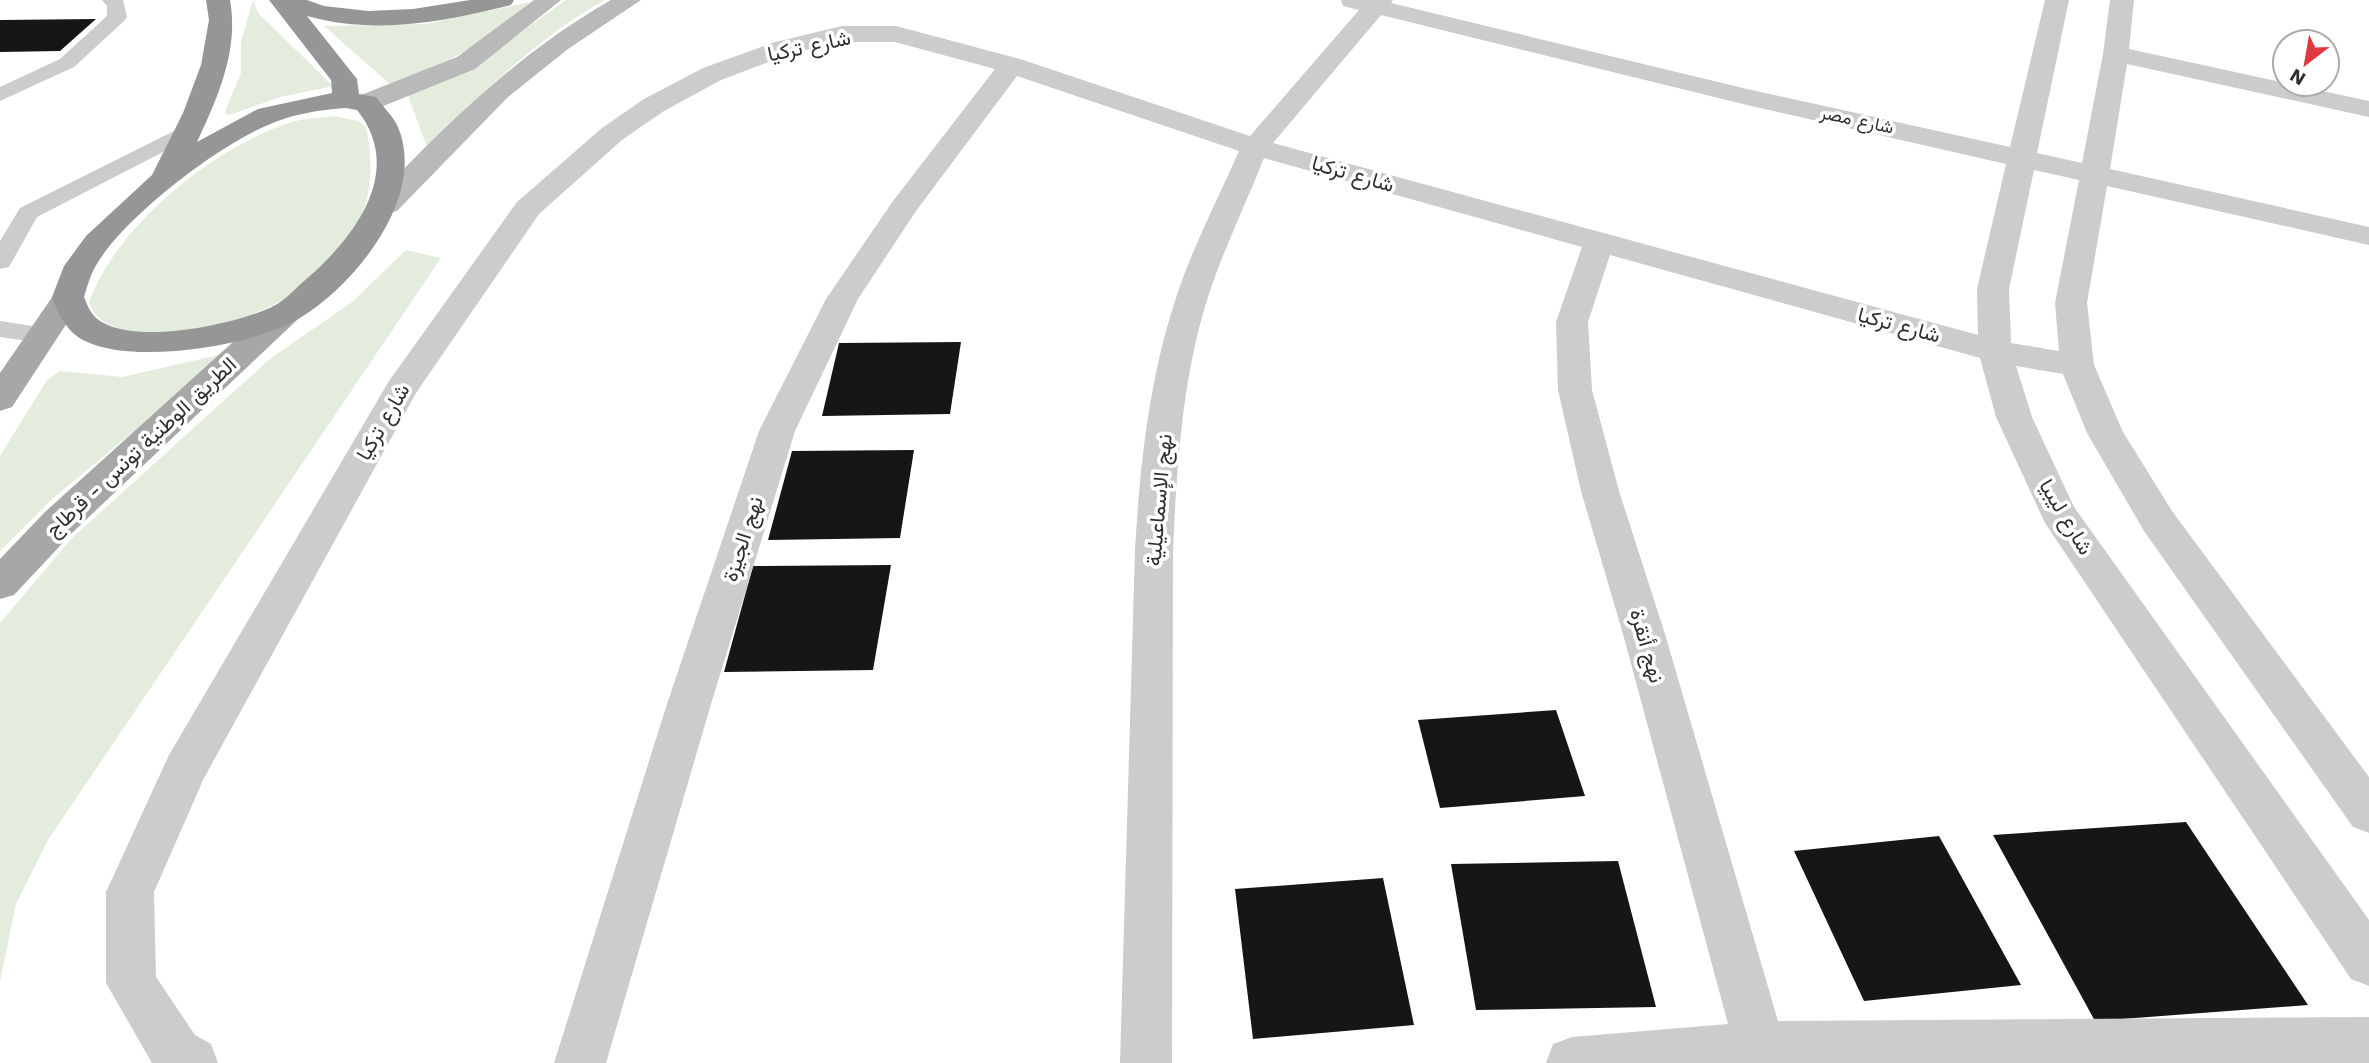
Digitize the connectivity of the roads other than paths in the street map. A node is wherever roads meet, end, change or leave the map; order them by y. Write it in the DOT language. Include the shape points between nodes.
graph roads {
  1 [pos="111,0"];
  2 [pos="218,0"];
  3 [pos="282,0"];
  4 [pos="502,0"];
  5 [pos="549,0"];
  6 [pos="629,0"];
  7 [pos="2057,0"];
  8 [pos="2122,0"];
  9 [pos="1367,2"];
  10 [pos="2116,54"];
  11 [pos="1011,65"];
  12 [pos="0,95"];
  13 [pos="356,102"];
  14 [pos="2369,108"];
  15 [pos="188,130"];
  16 [pos="1255,147"];
  17 [pos="2021,156"];
  18 [pos="2093,173"];
  19 [pos="164,179"];
  20 [pos="386,205"];
  21 [pos="2369,236"];
  22 [pos="1599,242"];
  23 [pos="0,262"];
  24 [pos="68,297"];
  25 [pos="285,313"];
  26 [pos="0,329"];
  27 [pos="43,335"];
  28 [pos="1995,351"];
  29 [pos="2077,365"];
  30 [pos="0,399"];
  31 [pos="0,584"];
  32 [pos="2369,813"];
  33 [pos="2369,962"];
  34 [pos="2369,1043"];
  35 [pos="1760,1047"];
  36 [pos="192,1063"];
  37 [pos="580,1063"];
  38 [pos="1146,1063"];
  39 [pos="1572,1063"];
  1 -- 12 [label="lane" via="117,16 67,63"];
  2 -- 15 [label="highway" via="218,54"];
  3 -- 4 [label="highway" via="325,14 382,16 460,10"];
  3 -- 13 [label="highway, الطريق الوطنية تونس - قرطاج" via="344,79"];
  5 -- 13 [label="street" via="467,63"];
  6 -- 20 [label="street" via="594,18 526,66 473,111"];
  7 -- 17 [label="street, شارع ليبيا"];
  8 -- 10 [label="street"];
  9 -- 16 [label="street, نهج الإسماعيلية"];
  9 -- 17 [label="street, شارع مصر" via="1747,97"];
  10 -- 14 [label="street"];
  10 -- 18 [label="street"];
  11 -- 16 [label="street, شارع تركيا"];
  11 -- 36 [label="street, شارع تركيا" via="896,34 842,34 784,47 712,74 654,105 612,134 528,208 401,389 185,769 130,892 131,983 176,1054"];
  11 -- 37 [label="street, نهج الجيزة" via="904,207 842,299 778,431"];
  13 -- 19 [label="highway" via="300,106 255,120"];
  13 -- 20 [label="highway, الطريق الوطنية تونس - قرطاج" via="384,125 390,164"];
  15 -- 19 [label="highway"];
  15 -- 23 [label="lane" via="28,213"];
  16 -- 22 [label="street, شارع تركيا"];
  16 -- 38 [label="street, نهج الإسماعيلية" via="1192,297 1173,371 1158,476"];
  17 -- 18 [label="street, شارع مصر"];
  17 -- 28 [label="street, شارع ليبيا" via="1993,289"];
  18 -- 21 [label="street, شارع مصر"];
  18 -- 29 [label="street" via="2071,303"];
  19 -- 24 [label="highway" via="83,261"];
  20 -- 25 [label="highway, الطريق الوطنية تونس - قرطاج" via="335,273"];
  22 -- 28 [label="street, شارع تركيا"];
  22 -- 35 [label="street, نهج أنقرة" via="1572,322 1575,390"];
  24 -- 25 [label="highway, الطريق الوطنية تونس - قرطاج" via="74,313 92,331 138,342 187,340"];
  24 -- 27 [label="main road"];
  25 -- 31 [label="main road, الطريق الوطنية تونس - قرطاج" via="59,522"];
  26 -- 27 [label="lane"];
  27 -- 30 [label="main road"];
  28 -- 29 [label="street, شارع تركيا"];
  28 -- 33 [label="street, شارع ليبيا" via="2014,417 2058,513"];
  29 -- 32 [label="street" via="2105,433 2158,521"];
  34 -- 35 [label="street"];
  35 -- 39 [label="street"];
}
